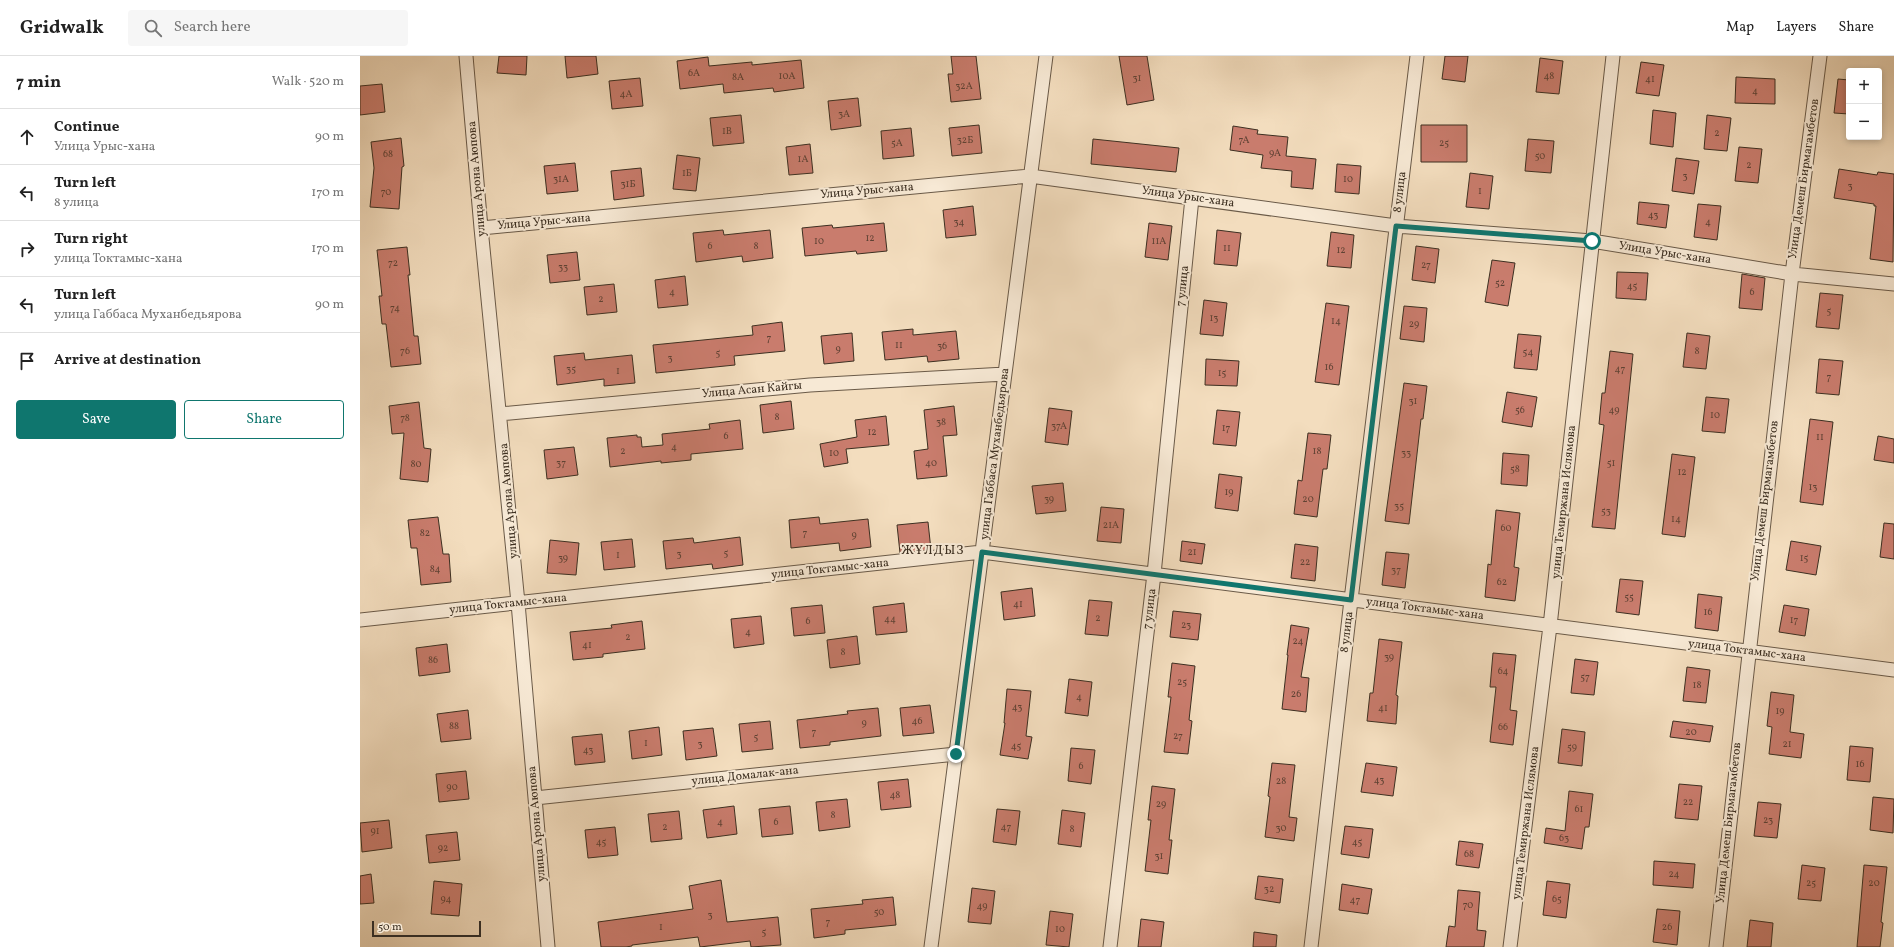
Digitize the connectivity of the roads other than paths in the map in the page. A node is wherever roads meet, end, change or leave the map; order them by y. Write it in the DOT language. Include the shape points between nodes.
graph roads {
  1 [pos="466,56"];
  2 [pos="1046,56"];
  3 [pos="1417,56"];
  4 [pos="1613,56"];
  5 [pos="1820,56"];
  6 [pos="1030,176"];
  7 [pos="1192,198"];
  8 [pos="1396,226"];
  9 [pos="481,228"];
  10 [pos="1592,241"];
  11 [pos="1792,274"];
  12 [pos="1894,284"];
  13 [pos="1005,374"];
  14 [pos="500,414"];
  15 [pos="982,552"];
  16 [pos="1154,574"];
  17 [pos="1351,600"];
  18 [pos="518,603"];
  19 [pos="360,620"];
  20 [pos="1550,626"];
  21 [pos="1748,651"];
  22 [pos="1894,670"];
  23 [pos="956,754"];
  24 [pos="535,798"];
  25 [pos="548,947"];
  26 [pos="931,947"];
  27 [pos="1110,947"];
  28 [pos="1311,947"];
  29 [pos="1510,947"];
  30 [pos="1716,947"];
  1 -- 9 [label="street, улица Арона Аюпова"];
  2 -- 6 [label="street, улица Габбаса Муханбедьярова"];
  3 -- 8 [label="street, 8 улица"];
  4 -- 10 [label="street, улица Темиржана Ислямова"];
  5 -- 11 [label="street, Улица Демеш Бирмагамбетов"];
  6 -- 7 [label="street, Улица Урыс-хана"];
  6 -- 9 [label="street, Улица Урыс-хана"];
  6 -- 13 [label="street, улица Габбаса Муханбедьярова"];
  7 -- 8 [label="street, Улица Урыс-хана"];
  7 -- 16 [label="street, 7 улица"];
  8 -- 10 [label="street, Улица Урыс-хана"];
  8 -- 17 [label="street, 8 улица"];
  9 -- 14 [label="street, улица Арона Аюпова"];
  10 -- 11 [label="street, Улица Урыс-хана"];
  10 -- 20 [label="street, улица Темиржана Ислямова"];
  11 -- 12 [label="street, Улица Урыс-хана"];
  11 -- 21 [label="street, Улица Демеш Бирмагамбетов"];
  13 -- 14 [label="street, Улица Асан Кайгы" via="810,385"];
  13 -- 15 [label="street, улица Габбаса Муханбедьярова"];
  14 -- 18 [label="street, улица Арона Аюпова"];
  15 -- 16 [label="street, улица Токтамыс-хана"];
  15 -- 18 [label="street, улица Токтамыс-хана"];
  15 -- 23 [label="street, улица Габбаса Муханбедьярова"];
  16 -- 17 [label="street, улица Токтамыс-хана"];
  16 -- 27 [label="street, 7 улица"];
  17 -- 20 [label="street, улица Токтамыс-хана"];
  17 -- 28 [label="street, 8 улица"];
  18 -- 19 [label="street, улица Токтамыс-хана"];
  18 -- 24 [label="street, улица Арона Аюпова"];
  20 -- 21 [label="street, улица Токтамыс-хана"];
  20 -- 29 [label="street, улица Темиржана Ислямова"];
  21 -- 22 [label="street, улица Токтамыс-хана"];
  21 -- 30 [label="street, Улица Демеш Бирмагамбетов"];
  23 -- 24 [label="street, улица Домалак-ана"];
  23 -- 26 [label="street, улица Габбаса Муханбедьярова"];
  24 -- 25 [label="street, улица Арона Аюпова"];
}
